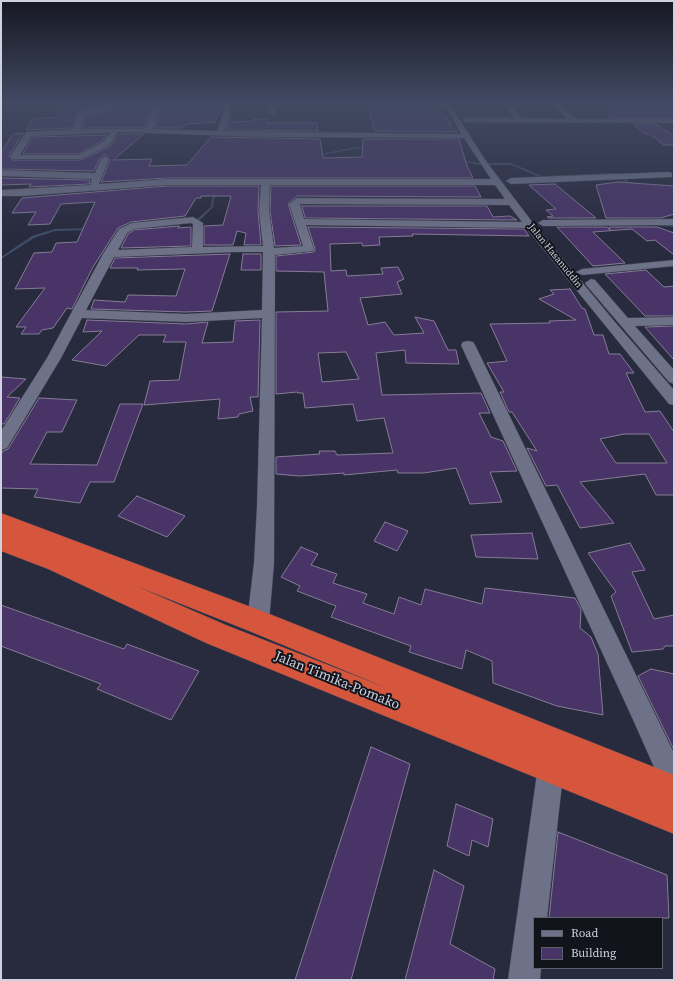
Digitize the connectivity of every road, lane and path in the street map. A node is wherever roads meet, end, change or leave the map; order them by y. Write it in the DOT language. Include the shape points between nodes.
graph roads {
  1 [pos="19,149"];
  2 [pos="96,149"];
  3 [pos="477,149"];
  4 [pos="105,159"];
  5 [pos="498,164"];
  6 [pos="1,173"];
  7 [pos="98,176"];
  8 [pos="672,177"];
  9 [pos="511,181"];
  10 [pos="266,182"];
  11 [pos="498,182"];
  12 [pos="93,188"];
  13 [pos="1,193"];
  14 [pos="518,199"];
  15 [pos="534,212"];
  16 [pos="299,222"];
  17 [pos="674,222"];
  18 [pos="543,223"];
  19 [pos="529,225"];
  20 [pos="197,250"];
  21 [pos="269,251"];
  22 [pos="109,254"];
  23 [pos="674,263"];
  24 [pos="582,272"];
  25 [pos="79,314"];
  26 [pos="268,314"];
  27 [pos="625,322"];
  28 [pos="674,322"];
  29 [pos="468,346"];
  30 [pos="674,379"];
  31 [pos="674,400"];
  32 [pos="1,444"];
  33 [pos="1,522"];
  34 [pos="1,541"];
  35 [pos="258,622"];
  36 [pos="551,766"];
  37 [pos="674,782"];
  38 [pos="674,792"];
  39 [pos="674,817"];
  40 [pos="524,980"];
  1 -- 2 [label="street" via="14,157 80,157"];
  3 -- 11 [label="street, Jalan Hasanuddin"];
  4 -- 7 [label="street"];
  5 -- 9 [label="street, Jalan Hasanuddin"];
  6 -- 7 [label="street"];
  7 -- 12 [label="street"];
  8 -- 9 [label="street"];
  9 -- 14 [label="street, Jalan Hasanuddin"];
  10 -- 11 [label="street"];
  10 -- 12 [label="street" via="167,182"];
  10 -- 21 [label="street" via="264,211"];
  11 -- 14 [label="street, Jalan Hasanuddin"];
  12 -- 13 [label="street"];
  14 -- 16 [label="street" via="301,200 294,204"];
  14 -- 19 [label="street, Jalan Hasanuddin"];
  15 -- 18 [label="street, Jalan Hasanuddin"];
  16 -- 19 [label="street"];
  16 -- 21 [label="street" via="309,249"];
  17 -- 18 [label="street"];
  18 -- 24 [label="street, Jalan Hasanuddin"];
  19 -- 31 [label="street, Jalan Hasanuddin"];
  20 -- 21 [label="street"];
  20 -- 22 [label="street"];
  20 -- 22 [label="street" via="196,222 128,227"];
  21 -- 26 [label="street"];
  22 -- 25 [label="street"];
  23 -- 24 [label="street"];
  24 -- 27 [label="street, Jalan Hasanuddin"];
  25 -- 26 [label="street" via="186,318"];
  25 -- 32 [label="street"];
  26 -- 35 [label="street" via="264,563"];
  27 -- 28 [label="street"];
  27 -- 30 [label="street, Jalan Hasanuddin"];
  29 -- 37 [label="street"];
  33 -- 35 [label="highway, Jalan Timika-Pomako"];
  34 -- 36 [label="highway, Jalan Timika-Pomako" via="58,562 216,634"];
  35 -- 38 [label="highway, Jalan Timika-Pomako"];
  36 -- 39 [label="highway, Jalan Timika-Pomako"];
  36 -- 40 [label="street"];
}
